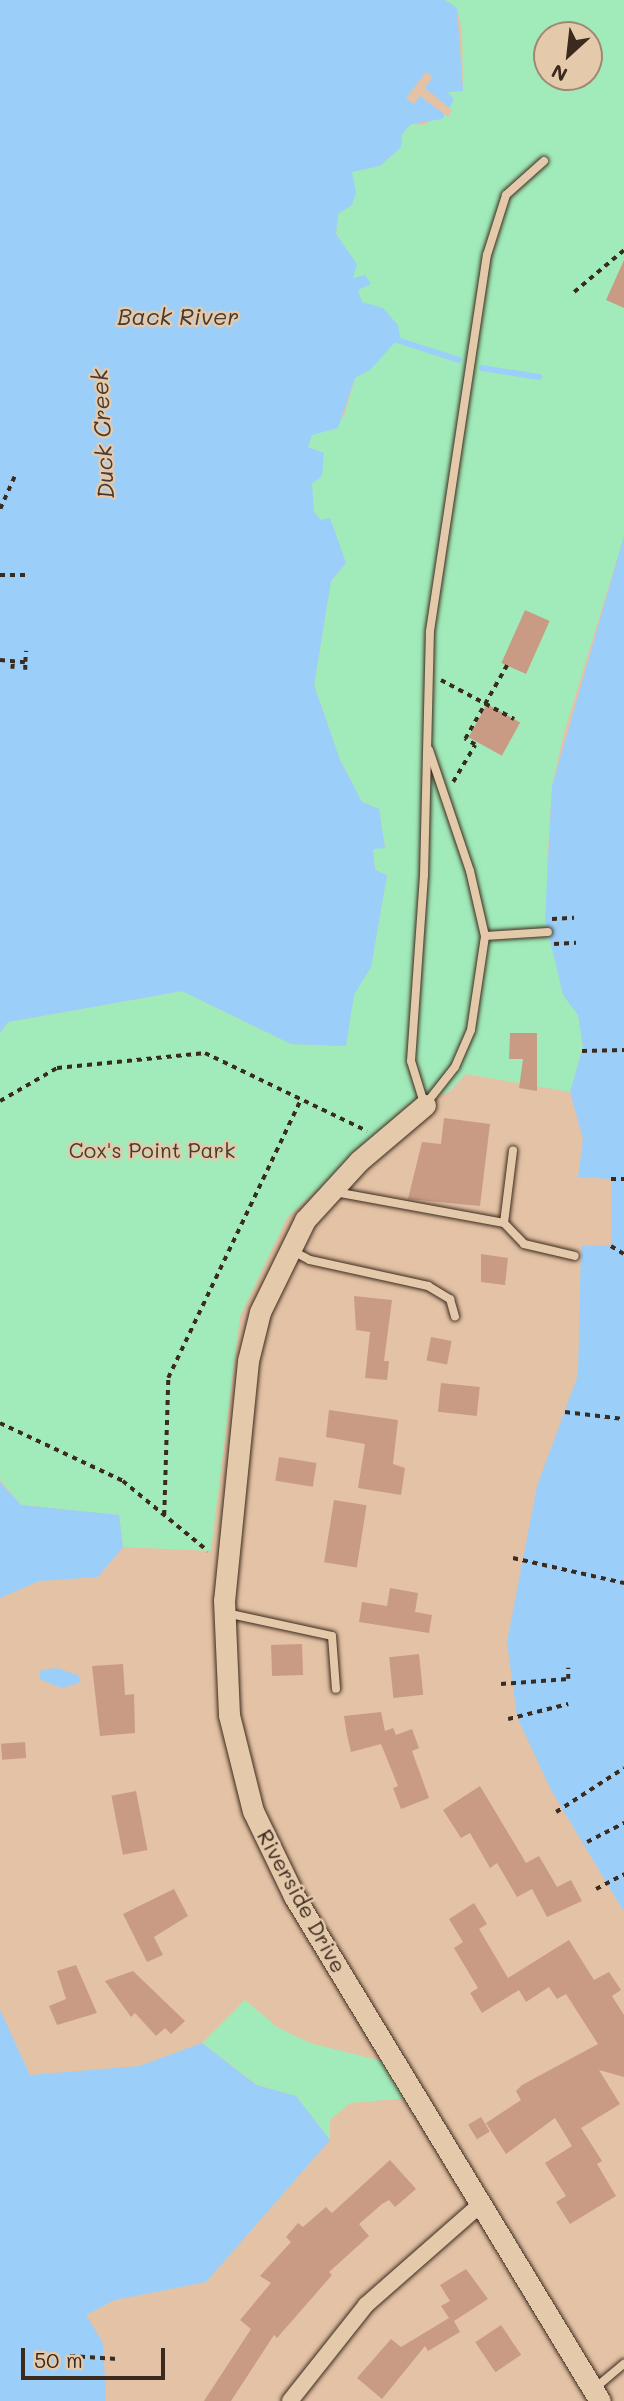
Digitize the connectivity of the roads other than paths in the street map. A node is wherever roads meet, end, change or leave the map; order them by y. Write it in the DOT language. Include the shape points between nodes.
graph roads {
  1 [pos="544,161"];
  2 [pos="427,745"];
  3 [pos="548,932"];
  4 [pos="485,936"];
  5 [pos="425,1105"];
  6 [pos="513,1151"];
  7 [pos="329,1191"];
  8 [pos="504,1223"];
  9 [pos="290,1249"];
  10 [pos="575,1255"];
  11 [pos="454,1316"];
  12 [pos="223,1613"];
  13 [pos="336,1689"];
  14 [pos="481,2204"];
  15 [pos="624,2364"];
  16 [pos="597,2395"];
  17 [pos="290,2401"];
  1 -- 2 [label="lane" via="506,195 487,255 430,631"];
  2 -- 4 [label="lane" via="470,871"];
  2 -- 5 [label="lane" via="411,1061"];
  3 -- 4 [label="lane"];
  4 -- 5 [label="lane" via="471,1030 455,1067"];
  5 -- 7 [label="street, Riverside Drive"];
  6 -- 8 [label="lane"];
  7 -- 8 [label="lane"];
  7 -- 9 [label="street, Riverside Drive" via="305,1220"];
  8 -- 10 [label="lane" via="524,1244"];
  9 -- 11 [label="lane" via="310,1260 428,1286 450,1298"];
  9 -- 12 [label="street, Riverside Drive" via="254,1330"];
  12 -- 13 [label="lane" via="249,1614 332,1636"];
  12 -- 14 [label="street, Riverside Drive" via="234,1739 244,1784 267,1845"];
  14 -- 16 [label="street, Riverside Drive"];
  14 -- 17 [label="street" via="366,2305"];
  15 -- 16 [label="lane"];
}
